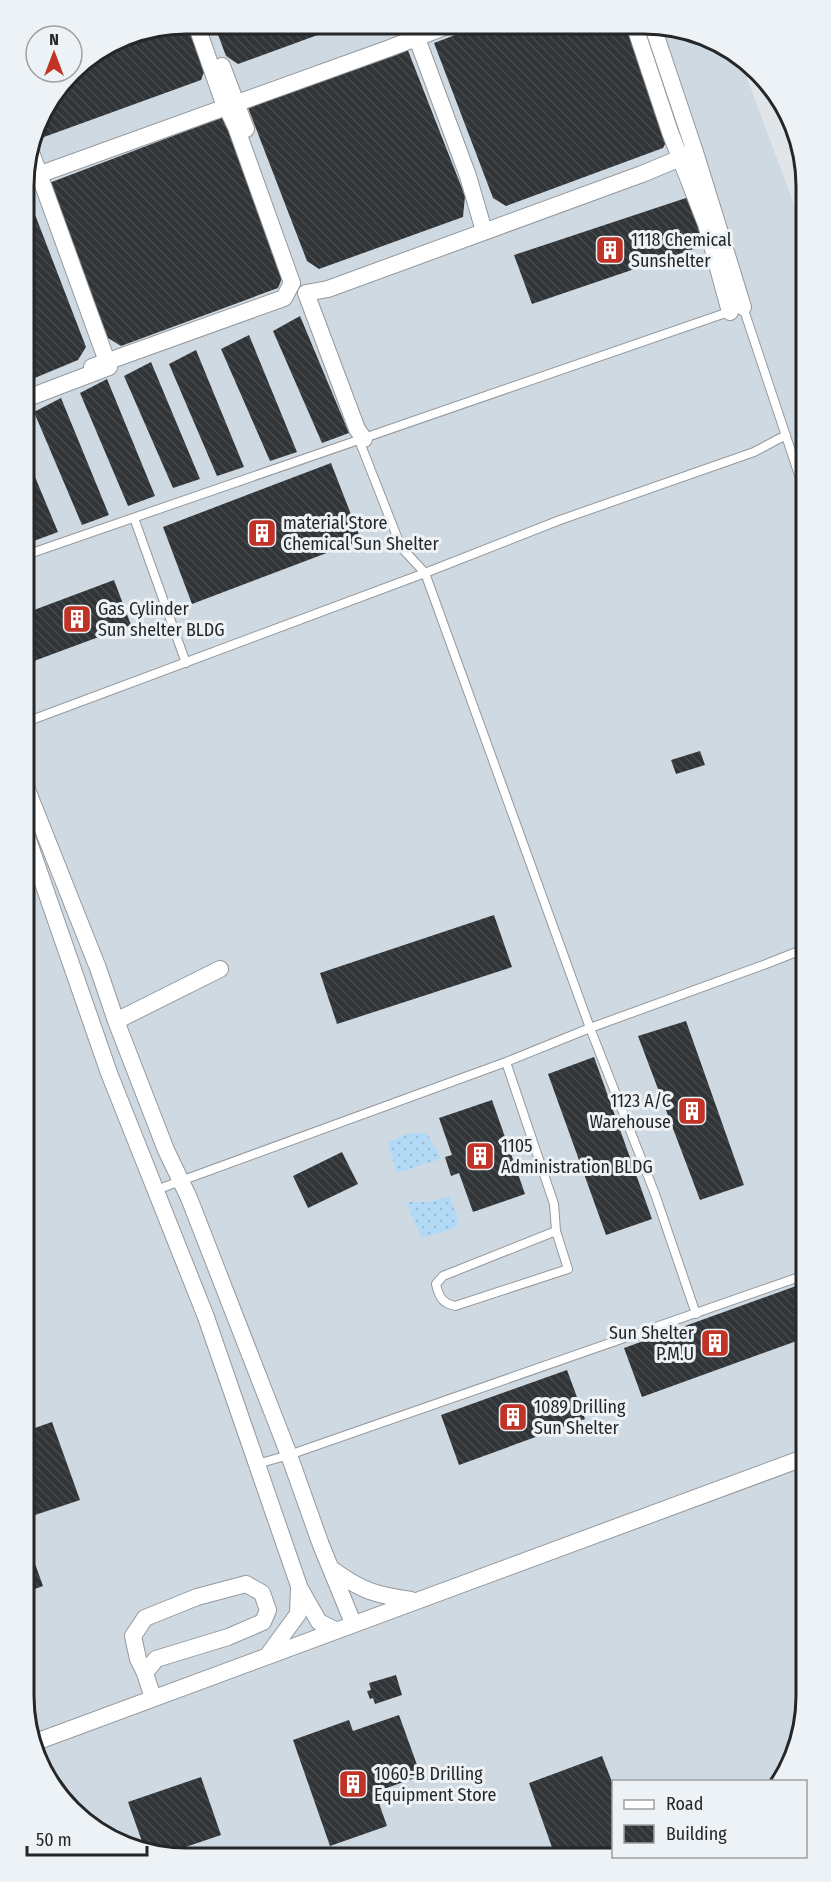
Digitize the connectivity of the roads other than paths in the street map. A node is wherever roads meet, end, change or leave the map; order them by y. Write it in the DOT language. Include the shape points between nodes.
graph roads {
  1 [pos="200,34"];
  2 [pos="208,34"];
  3 [pos="408,34"];
  4 [pos="420,34"];
  5 [pos="638,34"];
  6 [pos="655,35"];
  7 [pos="230,101"];
  8 [pos="686,151"];
  9 [pos="36,168"];
  10 [pos="35,184"];
  11 [pos="488,226"];
  12 [pos="298,293"];
  13 [pos="737,310"];
  14 [pos="103,365"];
  15 [pos="35,389"];
  16 [pos="35,395"];
  17 [pos="786,435"];
  18 [pos="358,440"];
  19 [pos="796,466"];
  20 [pos="134,518"];
  21 [pos="35,552"];
  22 [pos="426,573"];
  23 [pos="186,663"];
  24 [pos="35,719"];
  25 [pos="35,809"];
  26 [pos="35,859"];
  27 [pos="796,952"];
  28 [pos="220,969"];
  29 [pos="116,1021"];
  30 [pos="590,1028"];
  31 [pos="506,1062"];
  32 [pos="182,1180"];
  33 [pos="156,1190"];
  34 [pos="556,1231"];
  35 [pos="796,1278"];
  36 [pos="696,1314"];
  37 [pos="289,1455"];
  38 [pos="796,1461"];
  39 [pos="257,1464"];
  40 [pos="331,1569"];
  41 [pos="299,1586"];
  42 [pos="415,1601"];
  43 [pos="353,1623"];
  44 [pos="335,1630"];
  45 [pos="268,1655"];
  46 [pos="145,1673"];
  47 [pos="153,1698"];
  48 [pos="42,1740"];
  1 -- 7 [label="street"];
  2 -- 7 [label="street"];
  3 -- 7 [label="street"];
  4 -- 11 [label="street"];
  5 -- 8 [label="street"];
  6 -- 8 [label="street"];
  7 -- 9 [label="street"];
  7 -- 12 [label="street"];
  8 -- 11 [label="street"];
  8 -- 13 [label="street" via="706,224"];
  10 -- 14 [label="street" via="94,354"];
  11 -- 12 [label="street" via="328,289"];
  12 -- 14 [label="street"];
  12 -- 18 [label="street" via="346,422"];
  13 -- 17 [label="lane"];
  13 -- 18 [label="lane"];
  14 -- 15 [label="street"];
  14 -- 16 [label="street"];
  17 -- 19 [label="lane"];
  17 -- 22 [label="lane" via="754,452 560,520"];
  18 -- 20 [label="lane"];
  18 -- 22 [label="lane" via="401,547"];
  20 -- 21 [label="lane"];
  20 -- 23 [label="lane"];
  22 -- 23 [label="lane"];
  22 -- 30 [label="lane"];
  23 -- 24 [label="lane"];
  25 -- 29 [label="street"];
  26 -- 33 [label="street" via="109,1073"];
  27 -- 30 [label="lane"];
  28 -- 29 [label="street"];
  29 -- 32 [label="street" via="166,1150"];
  30 -- 31 [label="lane"];
  30 -- 36 [label="lane" via="655,1194"];
  31 -- 32 [label="lane"];
  31 -- 34 [label="lane" via="554,1204"];
  32 -- 33 [label="lane"];
  32 -- 37 [label="street"];
  33 -- 39 [label="street"];
  34 -- 34 [label="lane" via="443,1276 436,1284 438,1296 455,1305 568,1269"];
  35 -- 36 [label="lane"];
  36 -- 37 [label="lane"];
  37 -- 39 [label="lane"];
  37 -- 40 [label="street"];
  38 -- 42 [label="street"];
  39 -- 41 [label="street"];
  40 -- 42 [label="street" via="377,1596"];
  40 -- 43 [label="street"];
  41 -- 44 [label="street" via="319,1622"];
  41 -- 45 [label="street" via="298,1614"];
  42 -- 43 [label="street"];
  43 -- 44 [label="street"];
  44 -- 45 [label="street"];
  45 -- 47 [label="street"];
  46 -- 46 [label="street" via="156,1659 263,1622 268,1610 262,1593 246,1584 197,1597 145,1618 133,1636"];
  46 -- 47 [label="street"];
  47 -- 48 [label="street"];
}
